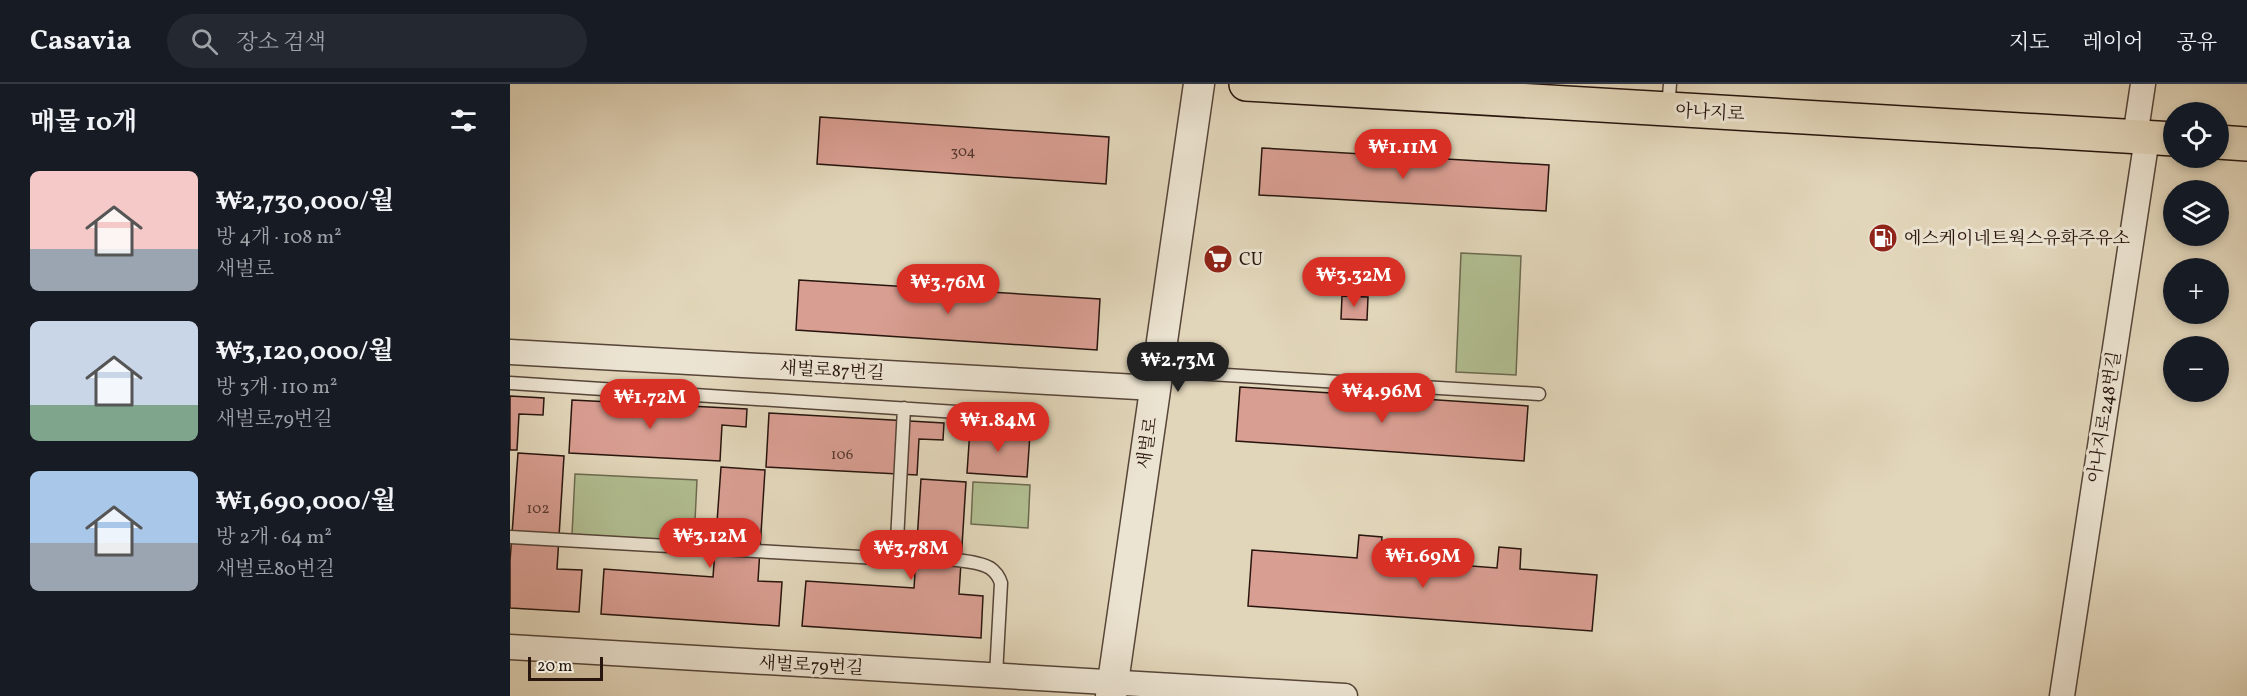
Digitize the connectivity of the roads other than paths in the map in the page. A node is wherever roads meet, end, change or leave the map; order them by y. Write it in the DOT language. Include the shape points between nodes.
graph roads {
  1 [pos="1198,84"];
  2 [pos="1246,84"];
  3 [pos="2143,84"];
  4 [pos="1669,97"];
  5 [pos="2152,138"];
  6 [pos="2229,143"];
  7 [pos="2247,144"];
  8 [pos="510,352"];
  9 [pos="1156,380"];
  10 [pos="510,383"];
  11 [pos="1539,394"];
  12 [pos="904,408"];
  13 [pos="1019,416"];
  14 [pos="510,537"];
  15 [pos="886,556"];
  16 [pos="510,647"];
  17 [pos="996,675"];
  18 [pos="1112,689"];
  19 [pos="1345,696"];
  20 [pos="2062,696"];
  1 -- 9 [label="street, 새벌로"];
  2 -- 4 [label="main road, 아나지로"];
  3 -- 5 [label="street, 아나지로248번길"];
  4 -- 5 [label="main road, 아나지로"];
  5 -- 20 [label="street, 아나지로248번길"];
  6 -- 7 [label="main road"];
  8 -- 9 [label="street, 새벌로87번길"];
  9 -- 11 [label="lane"];
  9 -- 18 [label="street, 새벌로"];
  10 -- 12 [label="lane"];
  12 -- 13 [label="lane"];
  12 -- 15 [label="lane" via="897,541 894,553"];
  14 -- 15 [label="lane"];
  15 -- 17 [label="lane" via="974,563 992,569 1001,583"];
  16 -- 17 [label="street, 새벌로79번길"];
  17 -- 18 [label="street, 새벌로79번길"];
  18 -- 19 [label="street, 새벌로79번길"];
}
